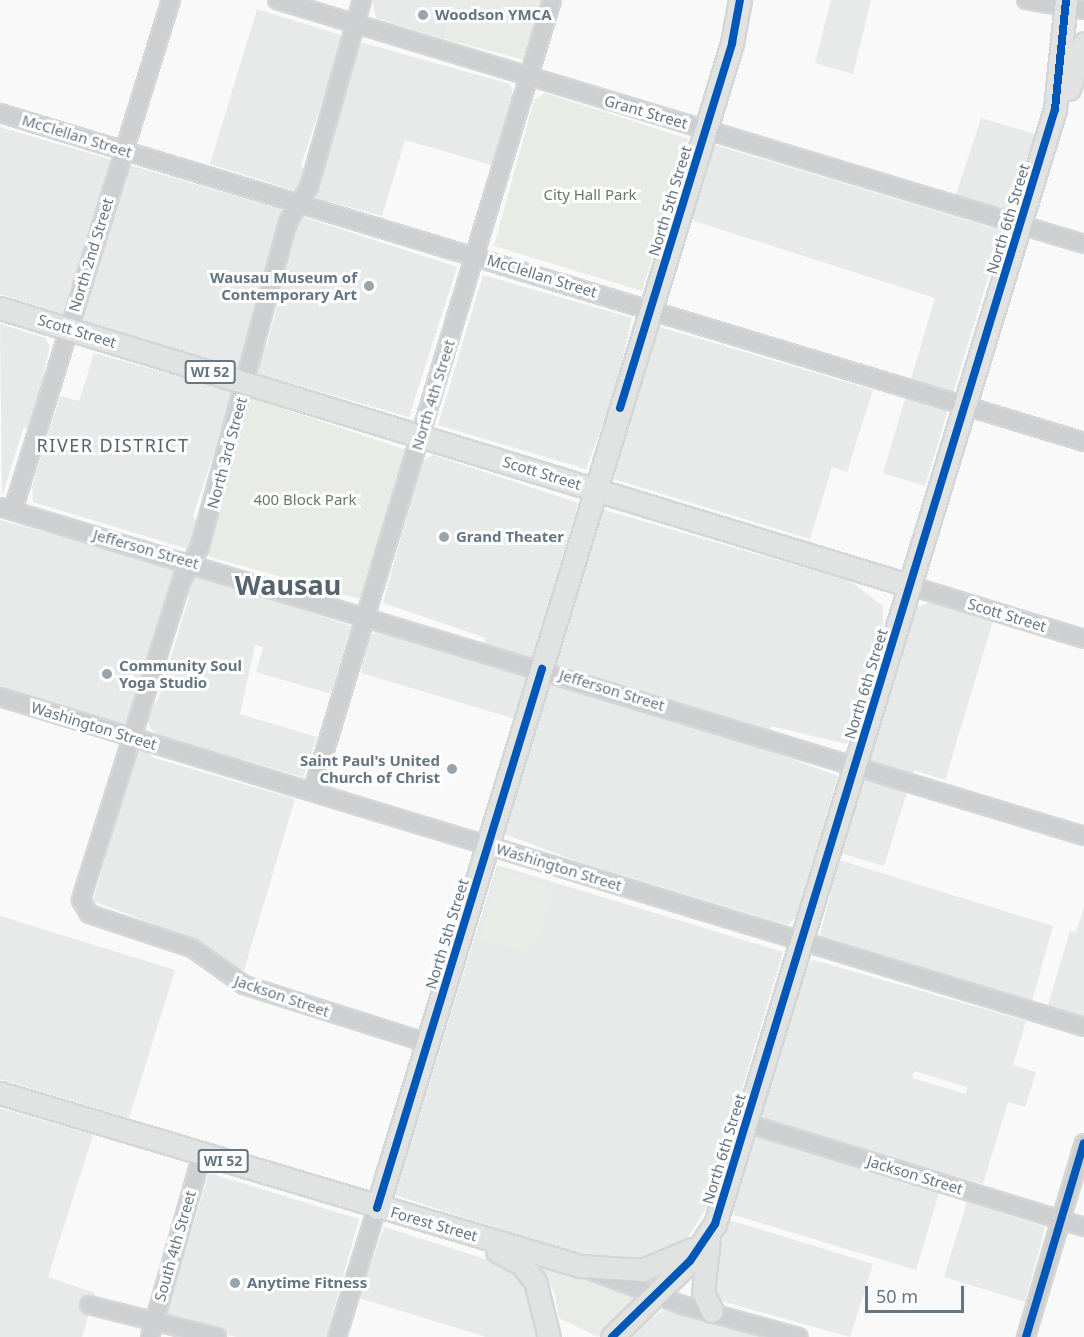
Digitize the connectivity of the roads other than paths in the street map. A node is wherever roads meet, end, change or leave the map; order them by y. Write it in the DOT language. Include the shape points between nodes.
graph roads {
  1 [pos="171,0"];
  2 [pos="278,0"];
  3 [pos="362,0"];
  4 [pos="552,0"];
  5 [pos="740,0"];
  6 [pos="1026,0"];
  7 [pos="1072,6"];
  8 [pos="354,23"];
  9 [pos="1084,43"];
  10 [pos="529,77"];
  11 [pos="1055,109"];
  12 [pos="0,112"];
  13 [pos="706,129"];
  14 [pos="123,150"];
  15 [pos="301,203"];
  16 [pos="1020,225"];
  17 [pos="1084,244"];
  18 [pos="476,256"];
  19 [pos="0,308"];
  20 [pos="651,309"];
  21 [pos="68,329"];
  22 [pos="243,382"];
  23 [pos="965,405"];
  24 [pos="421,436"];
  25 [pos="1084,442"];
  26 [pos="595,490"];
  27 [pos="7,509"];
  28 [pos="193,563"];
  29 [pos="911,586"];
  30 [pos="367,615"];
  31 [pos="1084,639"];
  32 [pos="542,669"];
  33 [pos="0,697"];
  34 [pos="133,738"];
  35 [pos="855,764"];
  36 [pos="313,790"];
  37 [pos="1084,836"];
  38 [pos="488,845"];
  39 [pos="82,904"];
  40 [pos="802,942"];
  41 [pos="1084,1027"];
  42 [pos="428,1043"];
  43 [pos="0,1093"];
  44 [pos="746,1123"];
  45 [pos="1084,1143"];
  46 [pos="202,1155"];
  47 [pos="377,1208"];
  48 [pos="1061,1220"];
  49 [pos="1084,1227"];
  50 [pos="447,1230"];
  51 [pos="710,1237"];
  52 [pos="580,1266"];
  53 [pos="656,1295"];
  54 [pos="89,1305"];
  55 [pos="712,1311"];
  56 [pos="154,1320"];
  57 [pos="150,1337"];
  58 [pos="218,1337"];
  59 [pos="337,1337"];
  60 [pos="549,1337"];
  61 [pos="612,1337"];
  62 [pos="799,1337"];
  63 [pos="1026,1337"];
  1 -- 14 [label="street, North 2nd Street"];
  2 -- 8 [label="street, Grant Street"];
  3 -- 8 [label="street, North 3rd Street"];
  4 -- 10 [label="street, North 4th Street"];
  5 -- 13 [label="main road, North 5th Street"];
  6 -- 7 [label="street"];
  7 -- 11 [label="main road, North 6th Street"];
  8 -- 10 [label="street, Grant Street"];
  8 -- 15 [label="street, North 3rd Street"];
  9 -- 11 [label="main road" via="1071,86"];
  10 -- 13 [label="street, Grant Street"];
  10 -- 18 [label="street, North 4th Street"];
  11 -- 16 [label="main road, North 6th Street"];
  12 -- 14 [label="street, McClellan Street"];
  13 -- 16 [label="street, Grant Street"];
  13 -- 20 [label="main road, North 5th Street"];
  14 -- 15 [label="street, McClellan Street"];
  14 -- 21 [label="street, North 2nd Street"];
  15 -- 18 [label="street, McClellan Street"];
  15 -- 22 [label="street, North 3rd Street" via="288,222"];
  16 -- 17 [label="street, Grant Street"];
  16 -- 23 [label="main road, North 6th Street"];
  18 -- 20 [label="street, McClellan Street"];
  18 -- 24 [label="street, North 4th Street"];
  19 -- 21 [label="main road, Scott Street / WI 52"];
  20 -- 23 [label="street, McClellan Street"];
  20 -- 26 [label="main road, North 5th Street"];
  21 -- 22 [label="main road, Scott Street / WI 52"];
  21 -- 27 [label="street, North 2nd Street"];
  22 -- 24 [label="main road, Scott Street / WI 52"];
  22 -- 28 [label="street, North 3rd Street" via="244,399"];
  23 -- 25 [label="street, McClellan Street"];
  23 -- 29 [label="main road, North 6th Street"];
  24 -- 26 [label="main road, Scott Street / WI 52"];
  24 -- 30 [label="street, North 4th Street"];
  26 -- 29 [label="main road, Scott Street"];
  26 -- 32 [label="main road, North 5th Street"];
  27 -- 28 [label="street, Jefferson Street"];
  28 -- 30 [label="street, Jefferson Street"];
  28 -- 34 [label="street, North 3rd Street" via="182,579"];
  29 -- 31 [label="street, Scott Street"];
  29 -- 35 [label="main road, North 6th Street"];
  30 -- 32 [label="street, Jefferson Street"];
  30 -- 36 [label="street, North 4th Street"];
  32 -- 35 [label="street, Jefferson Street"];
  32 -- 38 [label="main road, North 5th Street"];
  33 -- 34 [label="street, Washington Street"];
  34 -- 36 [label="street, Washington Street"];
  34 -- 39 [label="street, North 3rd Street"];
  35 -- 37 [label="street, Jefferson Street"];
  35 -- 40 [label="main road, North 6th Street"];
  36 -- 38 [label="street, Washington Street"];
  38 -- 40 [label="street, Washington Street"];
  38 -- 42 [label="main road, North 5th Street"];
  39 -- 42 [label="street, Jackson Street" via="93,916 192,948 244,985"];
  40 -- 41 [label="street, Washington Street"];
  40 -- 44 [label="main road, North 6th Street"];
  42 -- 47 [label="main road, North 5th Street"];
  43 -- 46 [label="main road, Forest Street / WI 52"];
  44 -- 48 [label="street, Jackson Street"];
  44 -- 51 [label="main road, North 6th Street"];
  45 -- 48 [label="street"];
  46 -- 47 [label="main road, Forest Street / WI 52"];
  46 -- 56 [label="street, South 4th Street"];
  47 -- 50 [label="main road, Forest Street / WI 52"];
  47 -- 59 [label="street"];
  48 -- 49 [label="street, Jackson Street"];
  48 -- 63 [label="street"];
  50 -- 52 [label="main road, Forest Street / WI 52"];
  50 -- 60 [label="main road" via="527,1269 544,1301"];
  51 -- 52 [label="main road, WI 52" via="649,1269"];
  51 -- 53 [label="main road, North 6th Street"];
  51 -- 55 [label="main road" via="703,1292"];
  52 -- 53 [label="street, Forest Street"];
  53 -- 55 [label="street, Forest Street"];
  53 -- 61 [label="main road, North 6th Street"];
  54 -- 56 [label="street"];
  55 -- 62 [label="street, Forest Street"];
  56 -- 57 [label="street, South 4th Street"];
  56 -- 58 [label="street"];
}
